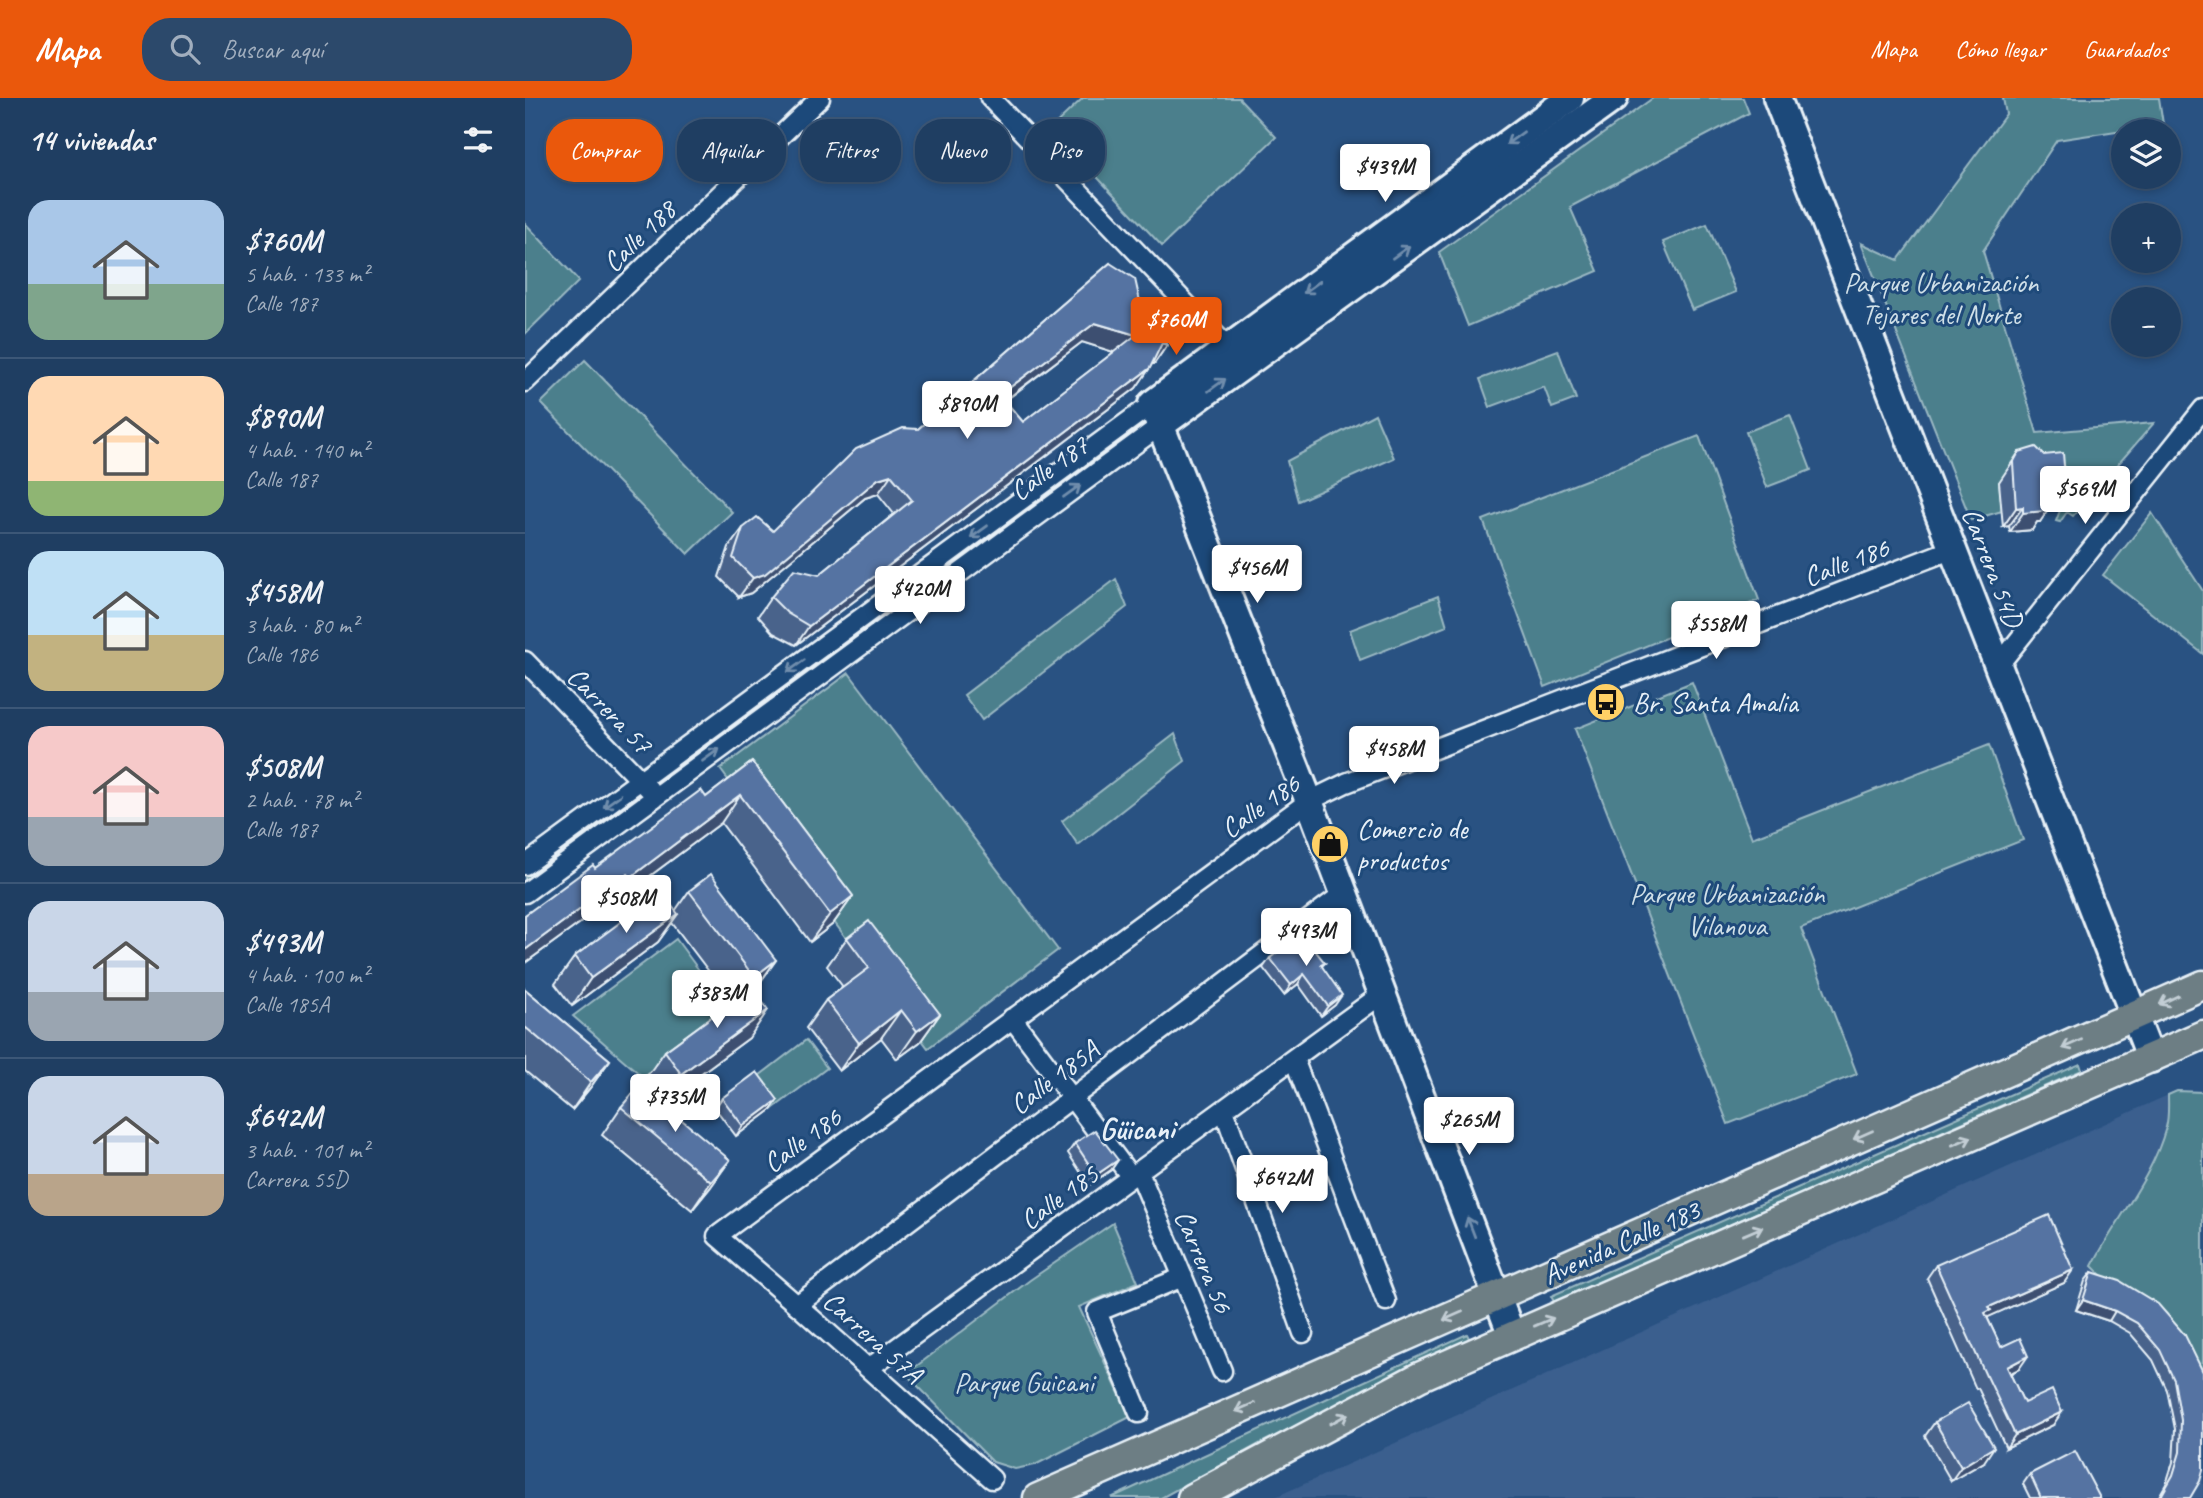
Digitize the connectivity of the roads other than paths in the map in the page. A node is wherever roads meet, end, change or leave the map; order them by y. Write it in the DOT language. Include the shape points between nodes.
graph roads {
  1 [pos="820,98"];
  2 [pos="990,98"];
  3 [pos="1570,98"];
  4 [pos="1614,98"];
  5 [pos="1777,98"];
  6 [pos="1236,357"];
  7 [pos="525,382"];
  8 [pos="2203,409"];
  9 [pos="1157,415"];
  10 [pos="1953,549"];
  11 [pos="525,661"];
  12 [pos="1998,666"];
  13 [pos="641,780"];
  14 [pos="656,796"];
  15 [pos="1309,801"];
  16 [pos="525,865"];
  17 [pos="525,893"];
  18 [pos="1344,893"];
  19 [pos="2203,985"];
  20 [pos="1382,994"];
  21 [pos="2134,1016"];
  22 [pos="1012,1018"];
  23 [pos="2203,1035"];
  24 [pos="1294,1059"];
  25 [pos="2151,1059"];
  26 [pos="1071,1097"];
  27 [pos="1224,1110"];
  28 [pos="1135,1174"];
  29 [pos="717,1236"];
  30 [pos="1183,1278"];
  31 [pos="1497,1296"];
  32 [pos="1386,1301"];
  33 [pos="797,1305"];
  34 [pos="1303,1333"];
  35 [pos="1512,1336"];
  36 [pos="869,1368"];
  37 [pos="1222,1371"];
  38 [pos="1139,1413"];
  39 [pos="1153,1447"];
  40 [pos="992,1479"];
  41 [pos="1038,1498"];
  42 [pos="1077,1498"];
  43 [pos="1192,1498"];
  1 -- 7 [label="street, Calle 188"];
  2 -- 6 [label="street"];
  3 -- 6 [label="street, Calle 187, one-way"];
  6 -- 4 [label="street, Calle 187, one-way"];
  5 -- 10 [label="street, Carrera 54D"];
  6 -- 9 [label="street, Calle 187"];
  8 -- 12 [label="street"];
  9 -- 13 [label="street, Calle 187, one-way"];
  14 -- 9 [label="street, Calle 187, one-way"];
  9 -- 15 [label="street"];
  10 -- 12 [label="street, Carrera 54D"];
  10 -- 15 [label="street, Calle 186"];
  11 -- 13 [label="street, Carrera 57"];
  12 -- 21 [label="street, Carrera 54D"];
  13 -- 14 [label="street, Carrera 57"];
  13 -- 16 [label="street, Calle 187, one-way"];
  14 -- 17 [label="street, Calle 187"];
  15 -- 18 [label="street"];
  15 -- 22 [label="street, Calle 186"];
  18 -- 20 [label="street"];
  18 -- 26 [label="street, Calle 185A"];
  19 -- 21 [label="main road, Avenida Calle 183, one-way"];
  20 -- 24 [label="street, Calle 185"];
  31 -- 20 [label="street, one-way"];
  21 -- 25 [label="street, Carrera 54D"];
  21 -- 31 [label="main road, Avenida Calle 183, one-way"];
  22 -- 26 [label="street, Carrera 56"];
  22 -- 29 [label="street, Calle 186"];
  23 -- 25 [label="main road, Avenida Calle 183"];
  24 -- 27 [label="street, Calle 185"];
  24 -- 32 [label="street"];
  35 -- 25 [label="main road, Avenida Calle 183, one-way"];
  26 -- 28 [label="street, Carrera 56"];
  26 -- 33 [label="street, Calle 185A"];
  27 -- 28 [label="street, Calle 185"];
  27 -- 34 [label="street"];
  28 -- 30 [label="street, Carrera 56"];
  28 -- 36 [label="street, Calle 185"];
  29 -- 33 [label="street, Carrera 57A"];
  30 -- 37 [label="street, Carrera 56"];
  30 -- 38 [label="street" via="1097,1312"];
  31 -- 35 [label="street"];
  31 -- 39 [label="main road, Avenida Calle 183, one-way"];
  33 -- 36 [label="street, Carrera 57A"];
  43 -- 35 [label="main road, Avenida Calle 183, one-way" via="1390,1391"];
  36 -- 40 [label="street, Carrera 57A"];
  39 -- 41 [label="main road, Avenida Calle 183"];
  39 -- 42 [label="main road"];
}
